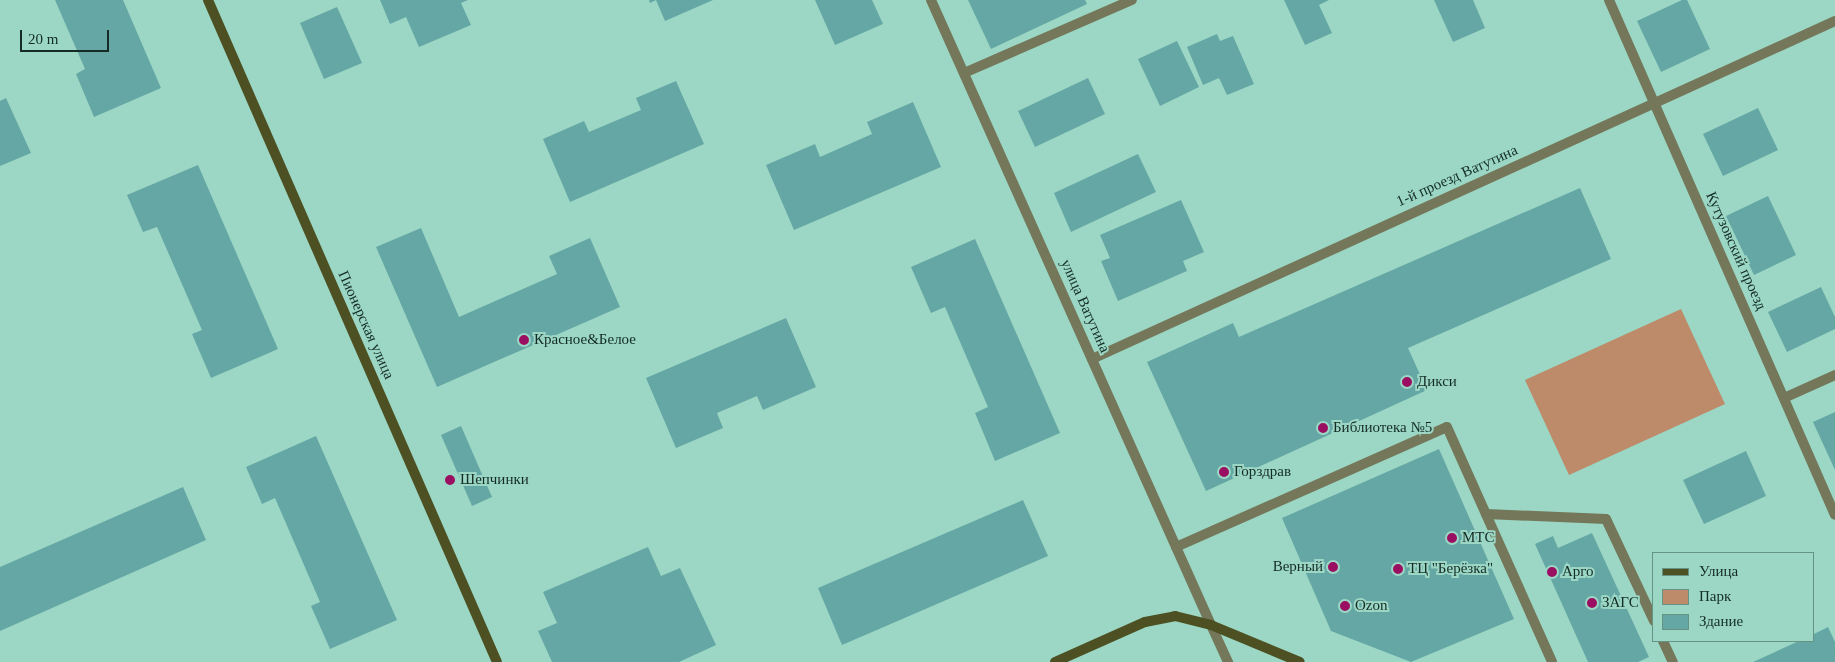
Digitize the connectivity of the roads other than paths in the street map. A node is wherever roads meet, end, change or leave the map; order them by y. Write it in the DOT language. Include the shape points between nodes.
graph roads {
  1 [pos="208,0"];
  2 [pos="931,0"];
  3 [pos="1132,0"];
  4 [pos="1609,0"];
  5 [pos="1835,21"];
  6 [pos="964,73"];
  7 [pos="1654,103"];
  8 [pos="1092,358"];
  9 [pos="1835,374"];
  10 [pos="1784,398"];
  11 [pos="1486,514"];
  12 [pos="1835,515"];
  13 [pos="1176,547"];
  14 [pos="1652,617"];
  15 [pos="1211,625"];
  16 [pos="1663,642"];
  17 [pos="497,662"];
  18 [pos="1055,662"];
  19 [pos="1228,662"];
  20 [pos="1300,662"];
  21 [pos="1552,662"];
  22 [pos="1673,662"];
  1 -- 17 [label="street, Пионерская улица"];
  2 -- 6 [label="street, улица Ватутина"];
  3 -- 6 [label="street"];
  4 -- 7 [label="street, Кутузовский проезд"];
  5 -- 7 [label="street, 1-й проезд Ватутина"];
  6 -- 8 [label="street, улица Ватутина"];
  7 -- 8 [label="street, 1-й проезд Ватутина"];
  7 -- 10 [label="street, Кутузовский проезд"];
  8 -- 13 [label="street, улица Ватутина"];
  9 -- 10 [label="street"];
  10 -- 12 [label="street, Кутузовский проезд"];
  11 -- 13 [label="street" via="1447,427"];
  11 -- 14 [label="street" via="1606,519"];
  11 -- 21 [label="street"];
  13 -- 15 [label="street, улица Ватутина"];
  15 -- 18 [label="street" via="1176,616 1145,622"];
  15 -- 19 [label="street, улица Ватутина"];
  15 -- 20 [label="street"];
  16 -- 22 [label="street"];
}
